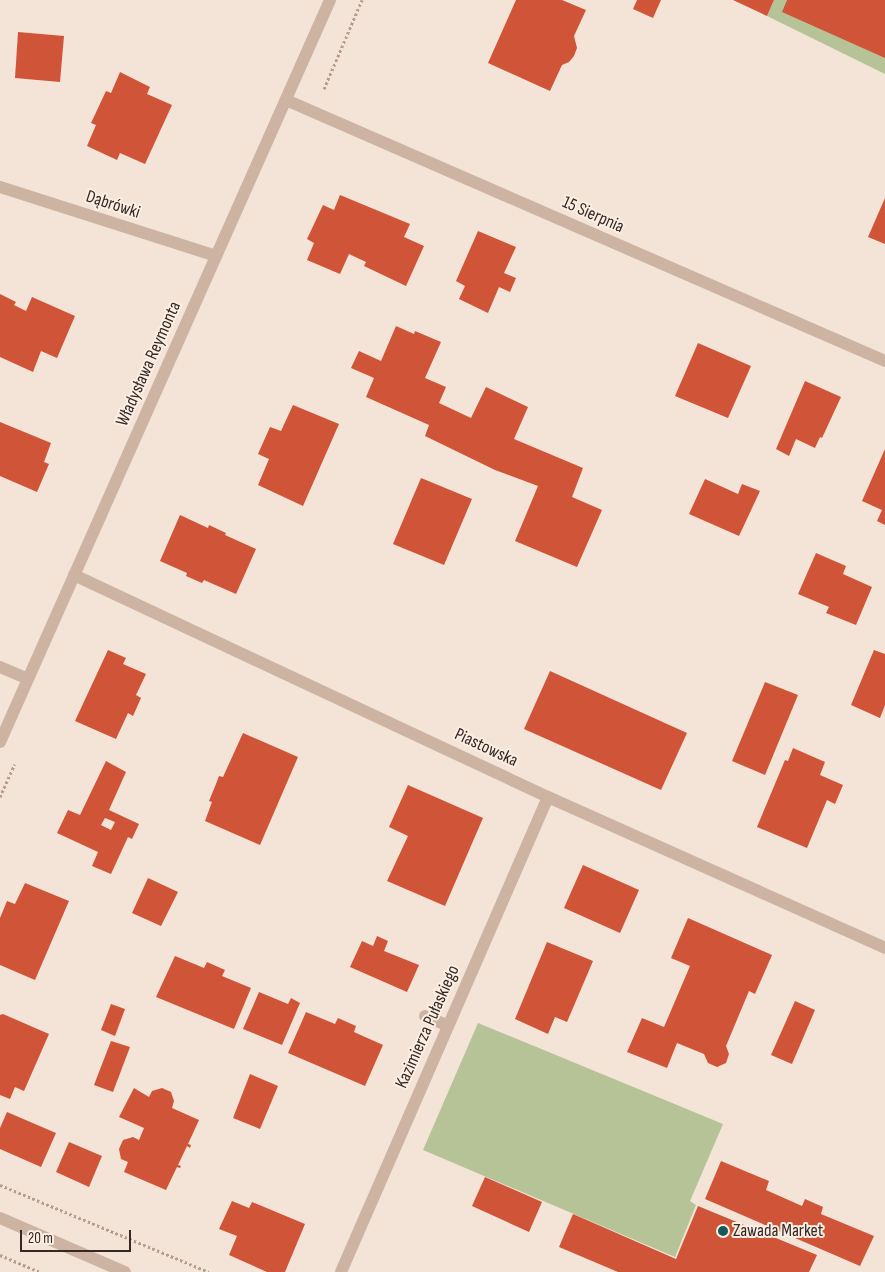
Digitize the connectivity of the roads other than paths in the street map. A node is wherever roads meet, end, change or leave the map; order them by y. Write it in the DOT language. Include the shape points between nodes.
graph roads {
  1 [pos="330,0"];
  2 [pos="286,100"];
  3 [pos="0,187"];
  4 [pos="216,256"];
  5 [pos="885,362"];
  6 [pos="74,576"];
  7 [pos="0,667"];
  8 [pos="28,679"];
  9 [pos="0,742"];
  10 [pos="548,797"];
  11 [pos="885,948"];
  12 [pos="425,1016"];
  13 [pos="448,1026"];
  14 [pos="0,1218"];
  15 [pos="125,1272"];
  16 [pos="341,1272"];
  1 -- 2 [label="street, Władysława Reymonta"];
  2 -- 4 [label="street, Władysława Reymonta"];
  2 -- 5 [label="street, 15 Sierpnia"];
  3 -- 4 [label="street, Dąbrówki"];
  4 -- 6 [label="street, Władysława Reymonta"];
  6 -- 8 [label="street, Władysława Reymonta"];
  6 -- 10 [label="street, Piastowska"];
  7 -- 8 [label="street"];
  8 -- 9 [label="street, Władysława Reymonta"];
  10 -- 11 [label="street, Piastowska"];
  10 -- 13 [label="street, Kazimierza Pułaskiego"];
  12 -- 13 [label="street"];
  13 -- 16 [label="street, Kazimierza Pułaskiego"];
  14 -- 15 [label="street"];
}
